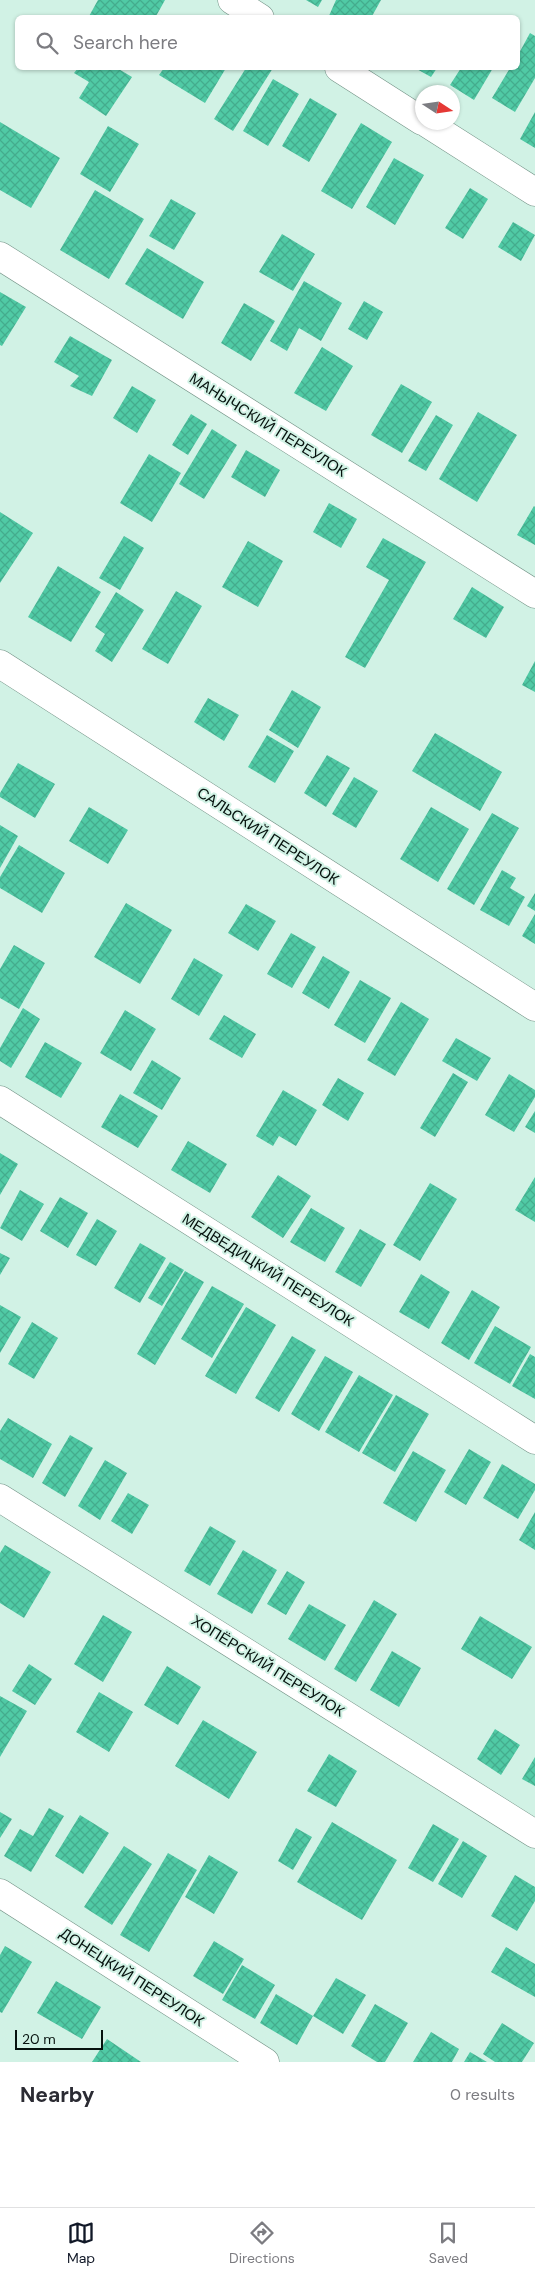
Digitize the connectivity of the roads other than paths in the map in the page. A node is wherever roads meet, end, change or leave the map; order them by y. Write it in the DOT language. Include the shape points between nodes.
graph roads {
  1 [pos="232,0"];
  2 [pos="255,15"];
  3 [pos="342,70"];
  4 [pos="415,116"];
  5 [pos="437,130"];
  6 [pos="535,192"];
  7 [pos="0,256"];
  8 [pos="535,594"];
  9 [pos="0,664"];
  10 [pos="535,1007"];
  11 [pos="0,1100"];
  12 [pos="535,1440"];
  13 [pos="0,1498"];
  14 [pos="535,1834"];
  15 [pos="0,1893"];
  16 [pos="265,2062"];
  1 -- 2 [label="street"];
  3 -- 4 [label="street"];
  5 -- 6 [label="street"];
  7 -- 8 [label="street, МАНЫЧСКИЙ ПЕРЕУЛОК"];
  9 -- 10 [label="street, САЛЬСКИЙ ПЕРЕУЛОК"];
  11 -- 12 [label="street, МЕДВЕДИЦКИЙ ПЕРЕУЛОК"];
  13 -- 14 [label="street, ХОПЁРСКИЙ ПЕРЕУЛОК"];
  15 -- 16 [label="street, ДОНЕЦКИЙ ПЕРЕУЛОК"];
}
